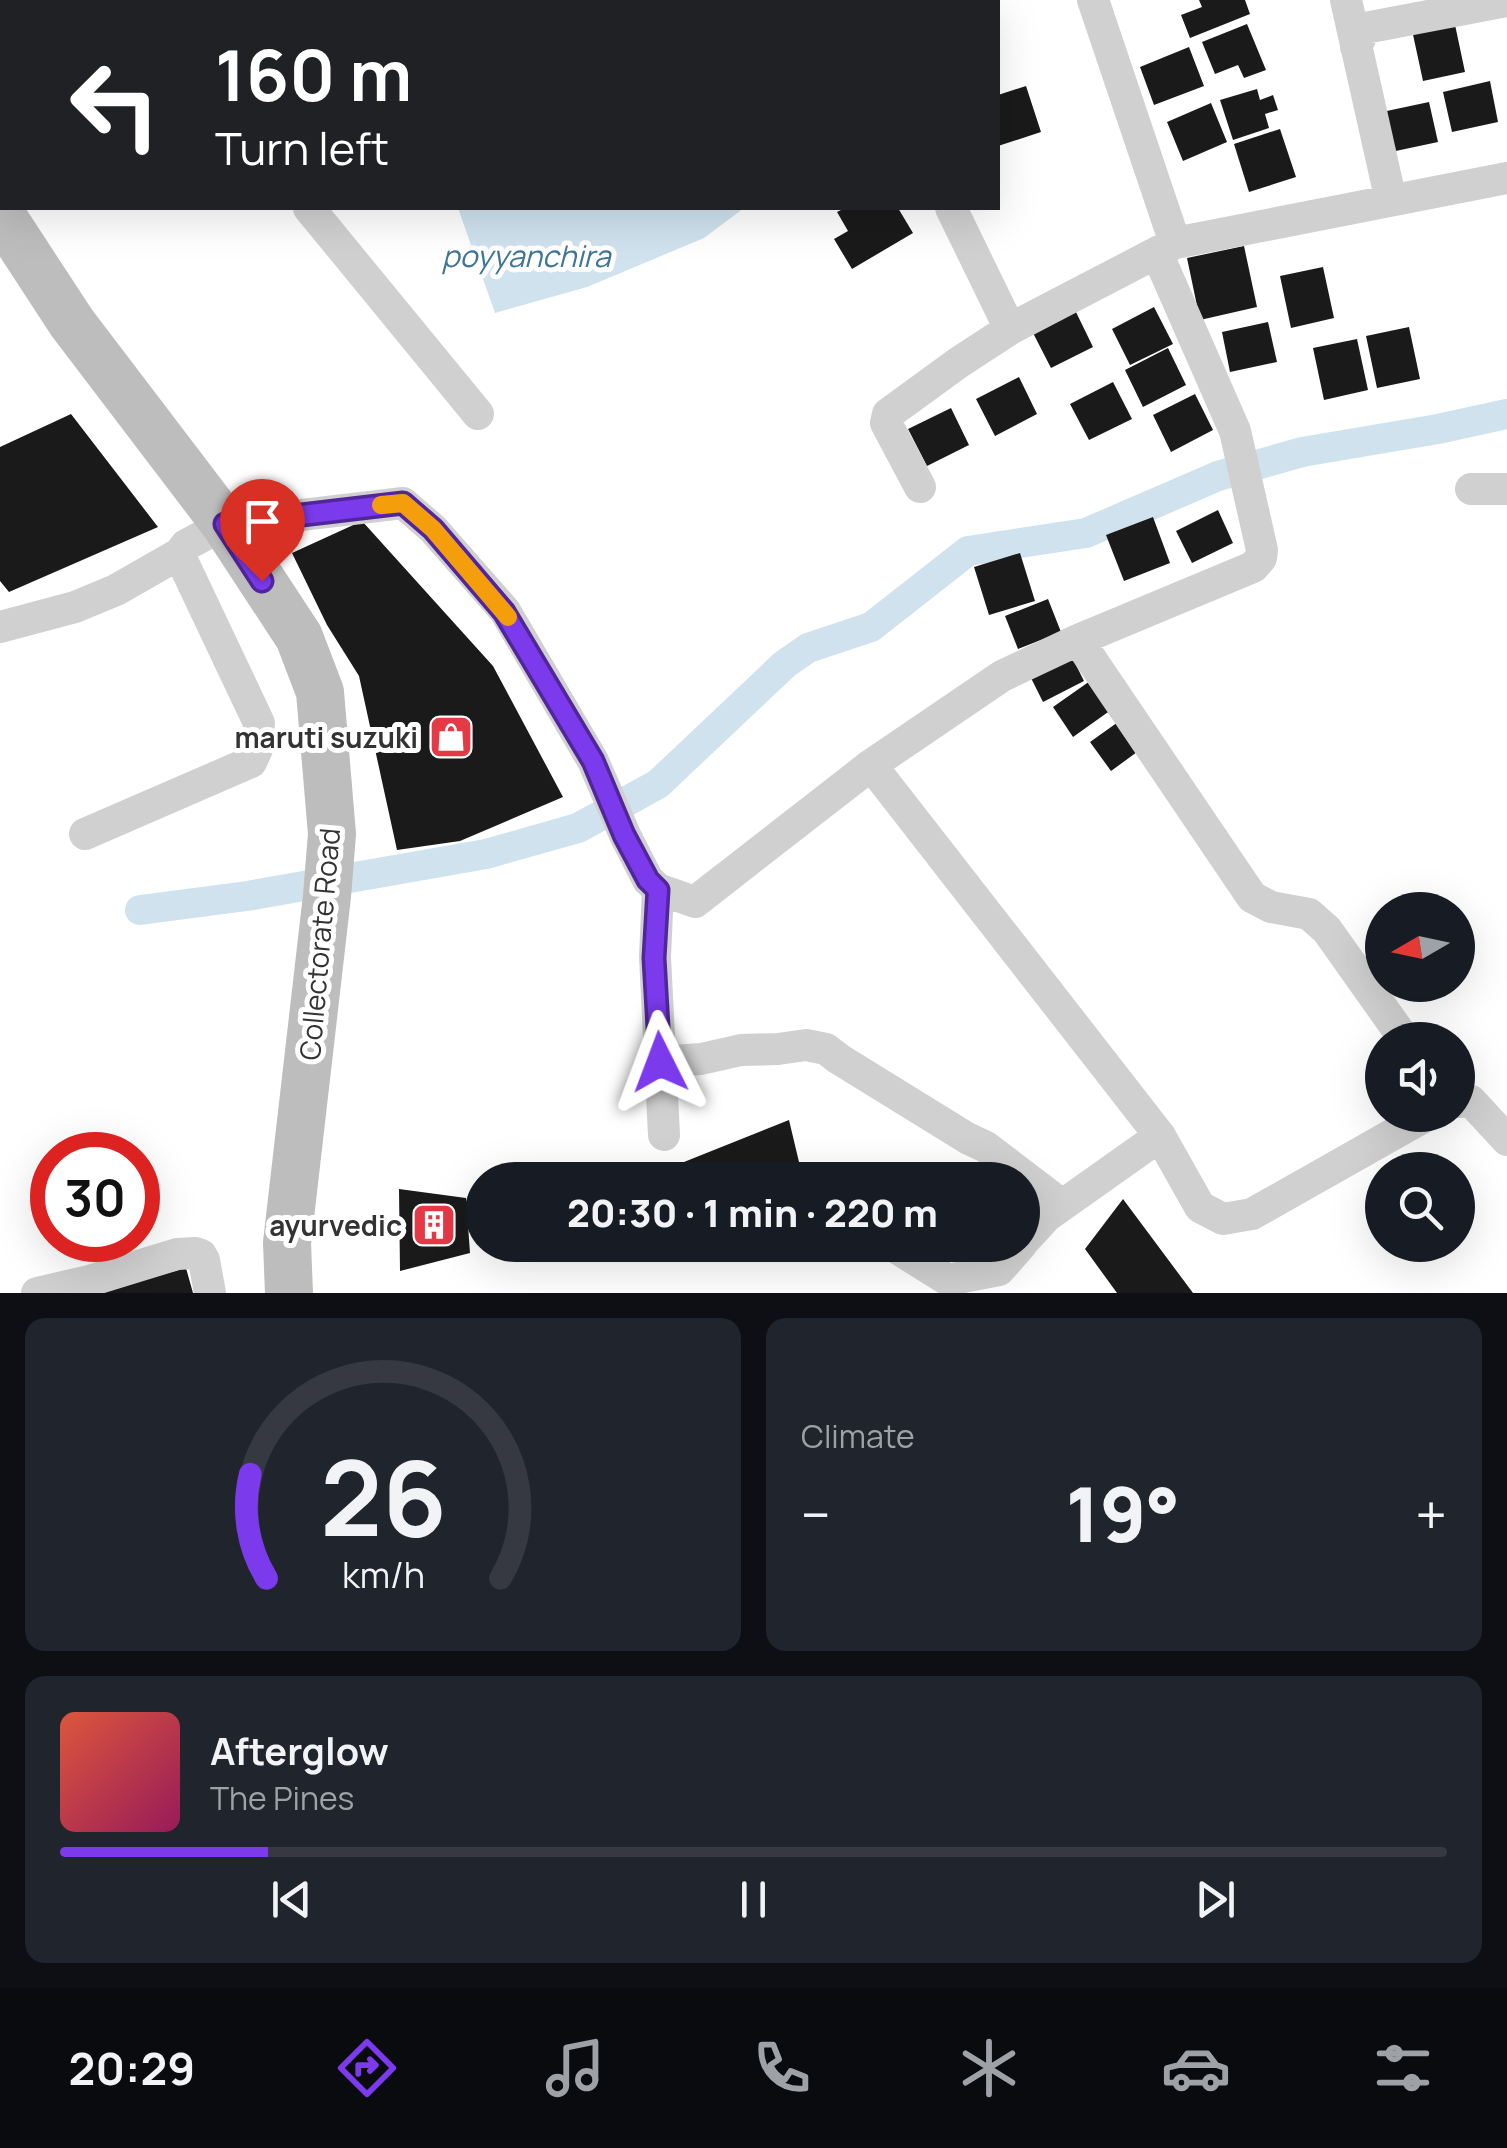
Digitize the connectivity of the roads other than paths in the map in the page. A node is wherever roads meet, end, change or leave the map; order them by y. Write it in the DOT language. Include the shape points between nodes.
graph roads {
  1 [pos="1093,0"];
  2 [pos="1346,0"];
  3 [pos="1507,0"];
  4 [pos="1356,46"];
  5 [pos="1507,178"];
  6 [pos="1391,200"];
  7 [pos="311,210"];
  8 [pos="951,210"];
  9 [pos="0,214"];
  10 [pos="1166,248"];
  11 [pos="1010,329"];
  12 [pos="478,414"];
  13 [pos="920,487"];
  14 [pos="1471,489"];
  15 [pos="1507,489"];
  16 [pos="225,524"];
  17 [pos="180,554"];
  18 [pos="0,627"];
  19 [pos="1078,640"];
  20 [pos="871,766"];
  21 [pos="85,834"];
  22 [pos="658,890"];
  23 [pos="1392,1022"];
  24 [pos="660,1062"];
  25 [pos="1475,1105"];
  26 [pos="1397,1132"];
  27 [pos="664,1135"];
  28 [pos="1160,1136"];
  29 [pos="1507,1140"];
  30 [pos="1062,1205"];
  31 [pos="1040,1223"];
  32 [pos="919,1262"];
  33 [pos="1007,1262"];
  34 [pos="36,1293"];
  35 [pos="210,1293"];
  36 [pos="289,1293"];
  1 -- 10 [label="street"];
  2 -- 4 [label="street"];
  3 -- 4 [label="street" via="1364,28"];
  4 -- 6 [label="street"];
  5 -- 6 [label="street"];
  6 -- 10 [label="street"];
  7 -- 12 [label="street"];
  8 -- 11 [label="street"];
  9 -- 16 [label="main road, Collectorate Road" via="72,323"];
  10 -- 11 [label="street"];
  10 -- 19 [label="street" via="1235,432 1261,558"];
  11 -- 13 [label="street" via="888,414 886,423"];
  14 -- 15 [label="street"];
  16 -- 17 [label="street"];
  16 -- 22 [label="street" via="403,503 504,612 593,761 624,835"];
  16 -- 36 [label="main road, Collectorate Road" via="299,637 320,692 332,834 287,1243"];
  17 -- 18 [label="street" via="116,590"];
  17 -- 21 [label="street" via="252,704 259,723 255,757"];
  19 -- 20 [label="street" via="1002,676"];
  19 -- 23 [label="street" via="1252,896 1309,914"];
  20 -- 22 [label="street" via="696,902"];
  20 -- 28 [label="street"];
  22 -- 24 [label="street"];
  24 -- 27 [label="street"];
  24 -- 30 [label="street" via="741,1050 826,1049 986,1146"];
  25 -- 29 [label="street"];
  26 -- 28 [label="street" via="1252,1214 1223,1220 1200,1207"];
  28 -- 30 [label="street"];
  30 -- 31 [label="street"];
  32 -- 33 [label="street" via="948,1280 1000,1270"];
  34 -- 35 [label="street" via="196,1253 204,1260"];
}
